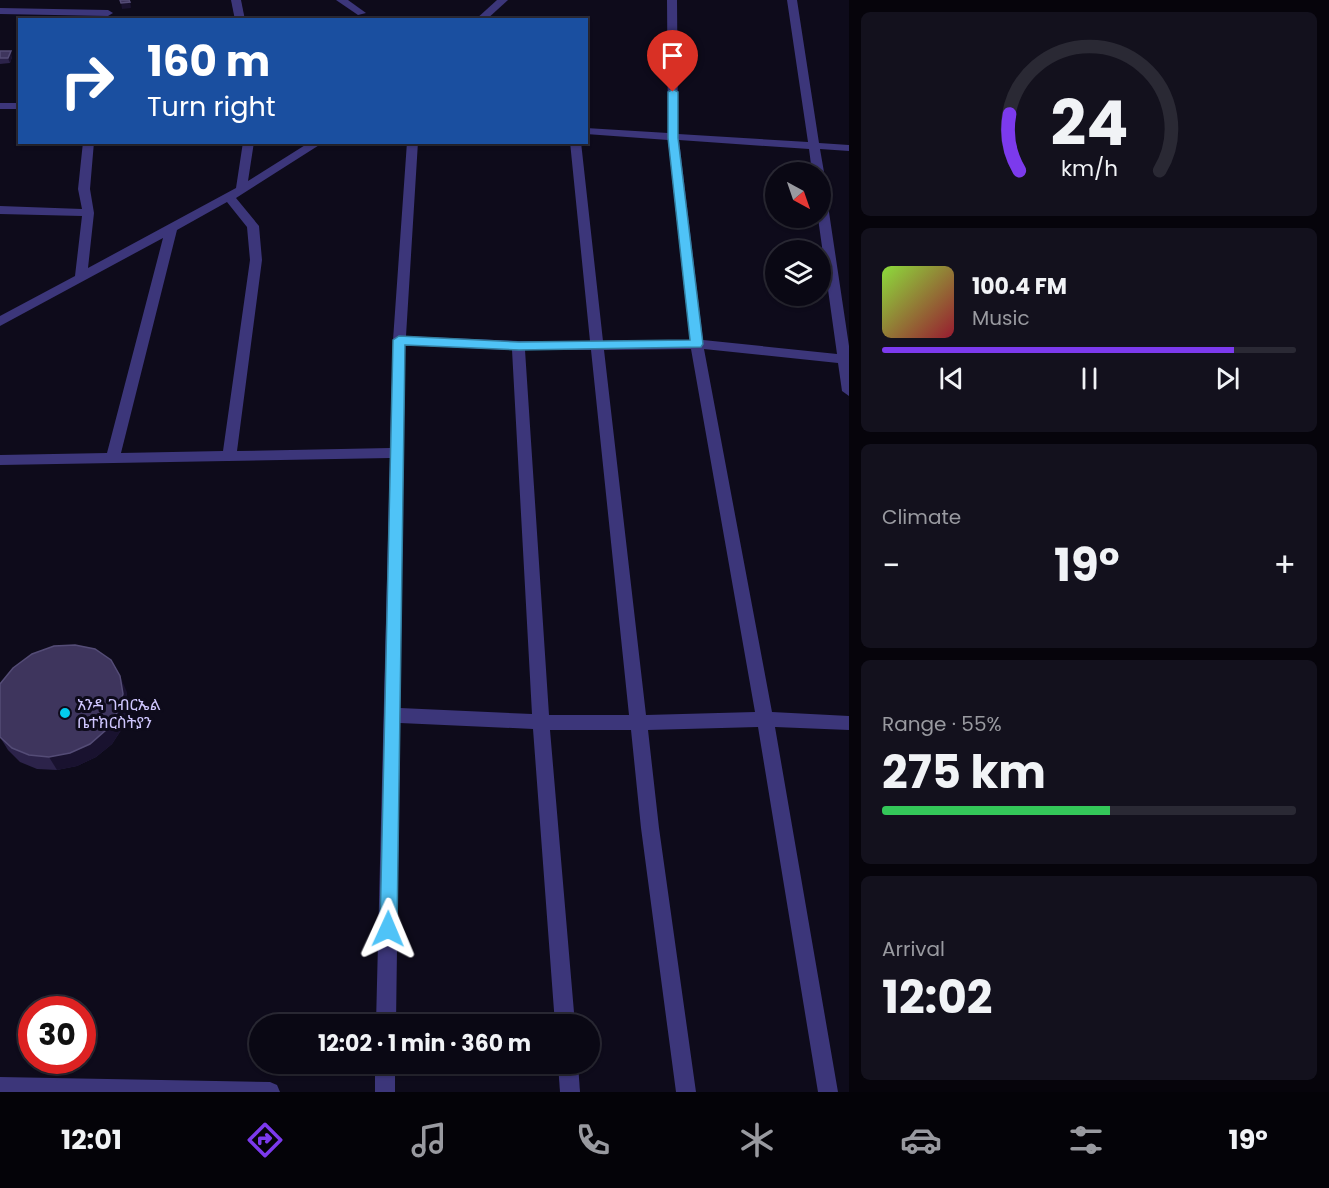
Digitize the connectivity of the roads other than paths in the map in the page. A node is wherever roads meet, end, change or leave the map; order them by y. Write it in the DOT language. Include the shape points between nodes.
graph roads {
  1 [pos="109,0"];
  2 [pos="236,0"];
  3 [pos="341,0"];
  4 [pos="503,0"];
  5 [pos="672,0"];
  6 [pos="792,0"];
  7 [pos="0,11"];
  8 [pos="360,13"];
  9 [pos="108,16"];
  10 [pos="240,18"];
  11 [pos="482,18"];
  12 [pos="0,105"];
  13 [pos="18,106"];
  14 [pos="588,131"];
  15 [pos="673,138"];
  16 [pos="89,144"];
  17 [pos="249,144"];
  18 [pos="316,144"];
  19 [pos="413,144"];
  20 [pos="575,144"];
  21 [pos="814,146"];
  22 [pos="849,148"];
  23 [pos="816,162"];
  24 [pos="241,190"];
  25 [pos="229,197"];
  26 [pos="0,210"];
  27 [pos="88,213"];
  28 [pos="826,228"];
  29 [pos="171,229"];
  30 [pos="81,279"];
  31 [pos="0,322"];
  32 [pos="399,340"];
  33 [pos="697,344"];
  34 [pos="596,345"];
  35 [pos="519,346"];
  36 [pos="847,359"];
  37 [pos="849,391"];
  38 [pos="397,453"];
  39 [pos="230,456"];
  40 [pos="112,459"];
  41 [pos="0,460"];
  42 [pos="393,715"];
  43 [pos="765,719"];
  44 [pos="542,722"];
  45 [pos="639,723"];
  46 [pos="849,723"];
  47 [pos="386,1014"];
  48 [pos="564,1014"];
  49 [pos="385,1074"];
  50 [pos="569,1074"];
  51 [pos="0,1087"];
  52 [pos="136,1091"];
  53 [pos="270,1092"];
  54 [pos="385,1092"];
  55 [pos="570,1092"];
  56 [pos="686,1092"];
  57 [pos="828,1092"];
  1 -- 9 [label="street"];
  2 -- 10 [label="street"];
  3 -- 8 [label="street"];
  4 -- 11 [label="street"];
  5 -- 15 [label="street"];
  6 -- 21 [label="street"];
  7 -- 9 [label="street"];
  12 -- 13 [label="street"];
  14 -- 15 [label="street"];
  15 -- 21 [label="street"];
  15 -- 33 [label="street"];
  16 -- 27 [label="street" via="84,189"];
  17 -- 24 [label="street"];
  18 -- 24 [label="street"];
  19 -- 32 [label="street"];
  20 -- 34 [label="street"];
  21 -- 22 [label="street"];
  21 -- 23 [label="street"];
  24 -- 25 [label="street"];
  25 -- 29 [label="street"];
  25 -- 39 [label="street" via="253,226 256,260"];
  26 -- 27 [label="street"];
  27 -- 30 [label="street"];
  28 -- 36 [label="street"];
  29 -- 30 [label="street"];
  29 -- 40 [label="street"];
  30 -- 31 [label="street"];
  32 -- 35 [label="street"];
  32 -- 38 [label="street"];
  33 -- 34 [label="street"];
  33 -- 36 [label="street"];
  33 -- 43 [label="street"];
  34 -- 35 [label="street"];
  34 -- 45 [label="street"];
  35 -- 44 [label="street"];
  36 -- 37 [label="street"];
  38 -- 39 [label="street"];
  38 -- 42 [label="street"];
  39 -- 40 [label="street"];
  40 -- 41 [label="street"];
  42 -- 44 [label="street"];
  42 -- 47 [label="street"];
  43 -- 45 [label="street"];
  43 -- 46 [label="street"];
  43 -- 57 [label="street"];
  44 -- 45 [label="street"];
  44 -- 48 [label="street"];
  45 -- 56 [label="street"];
  49 -- 54 [label="street"];
  50 -- 55 [label="street"];
  51 -- 52 [label="street"];
  52 -- 53 [label="street"];
}
